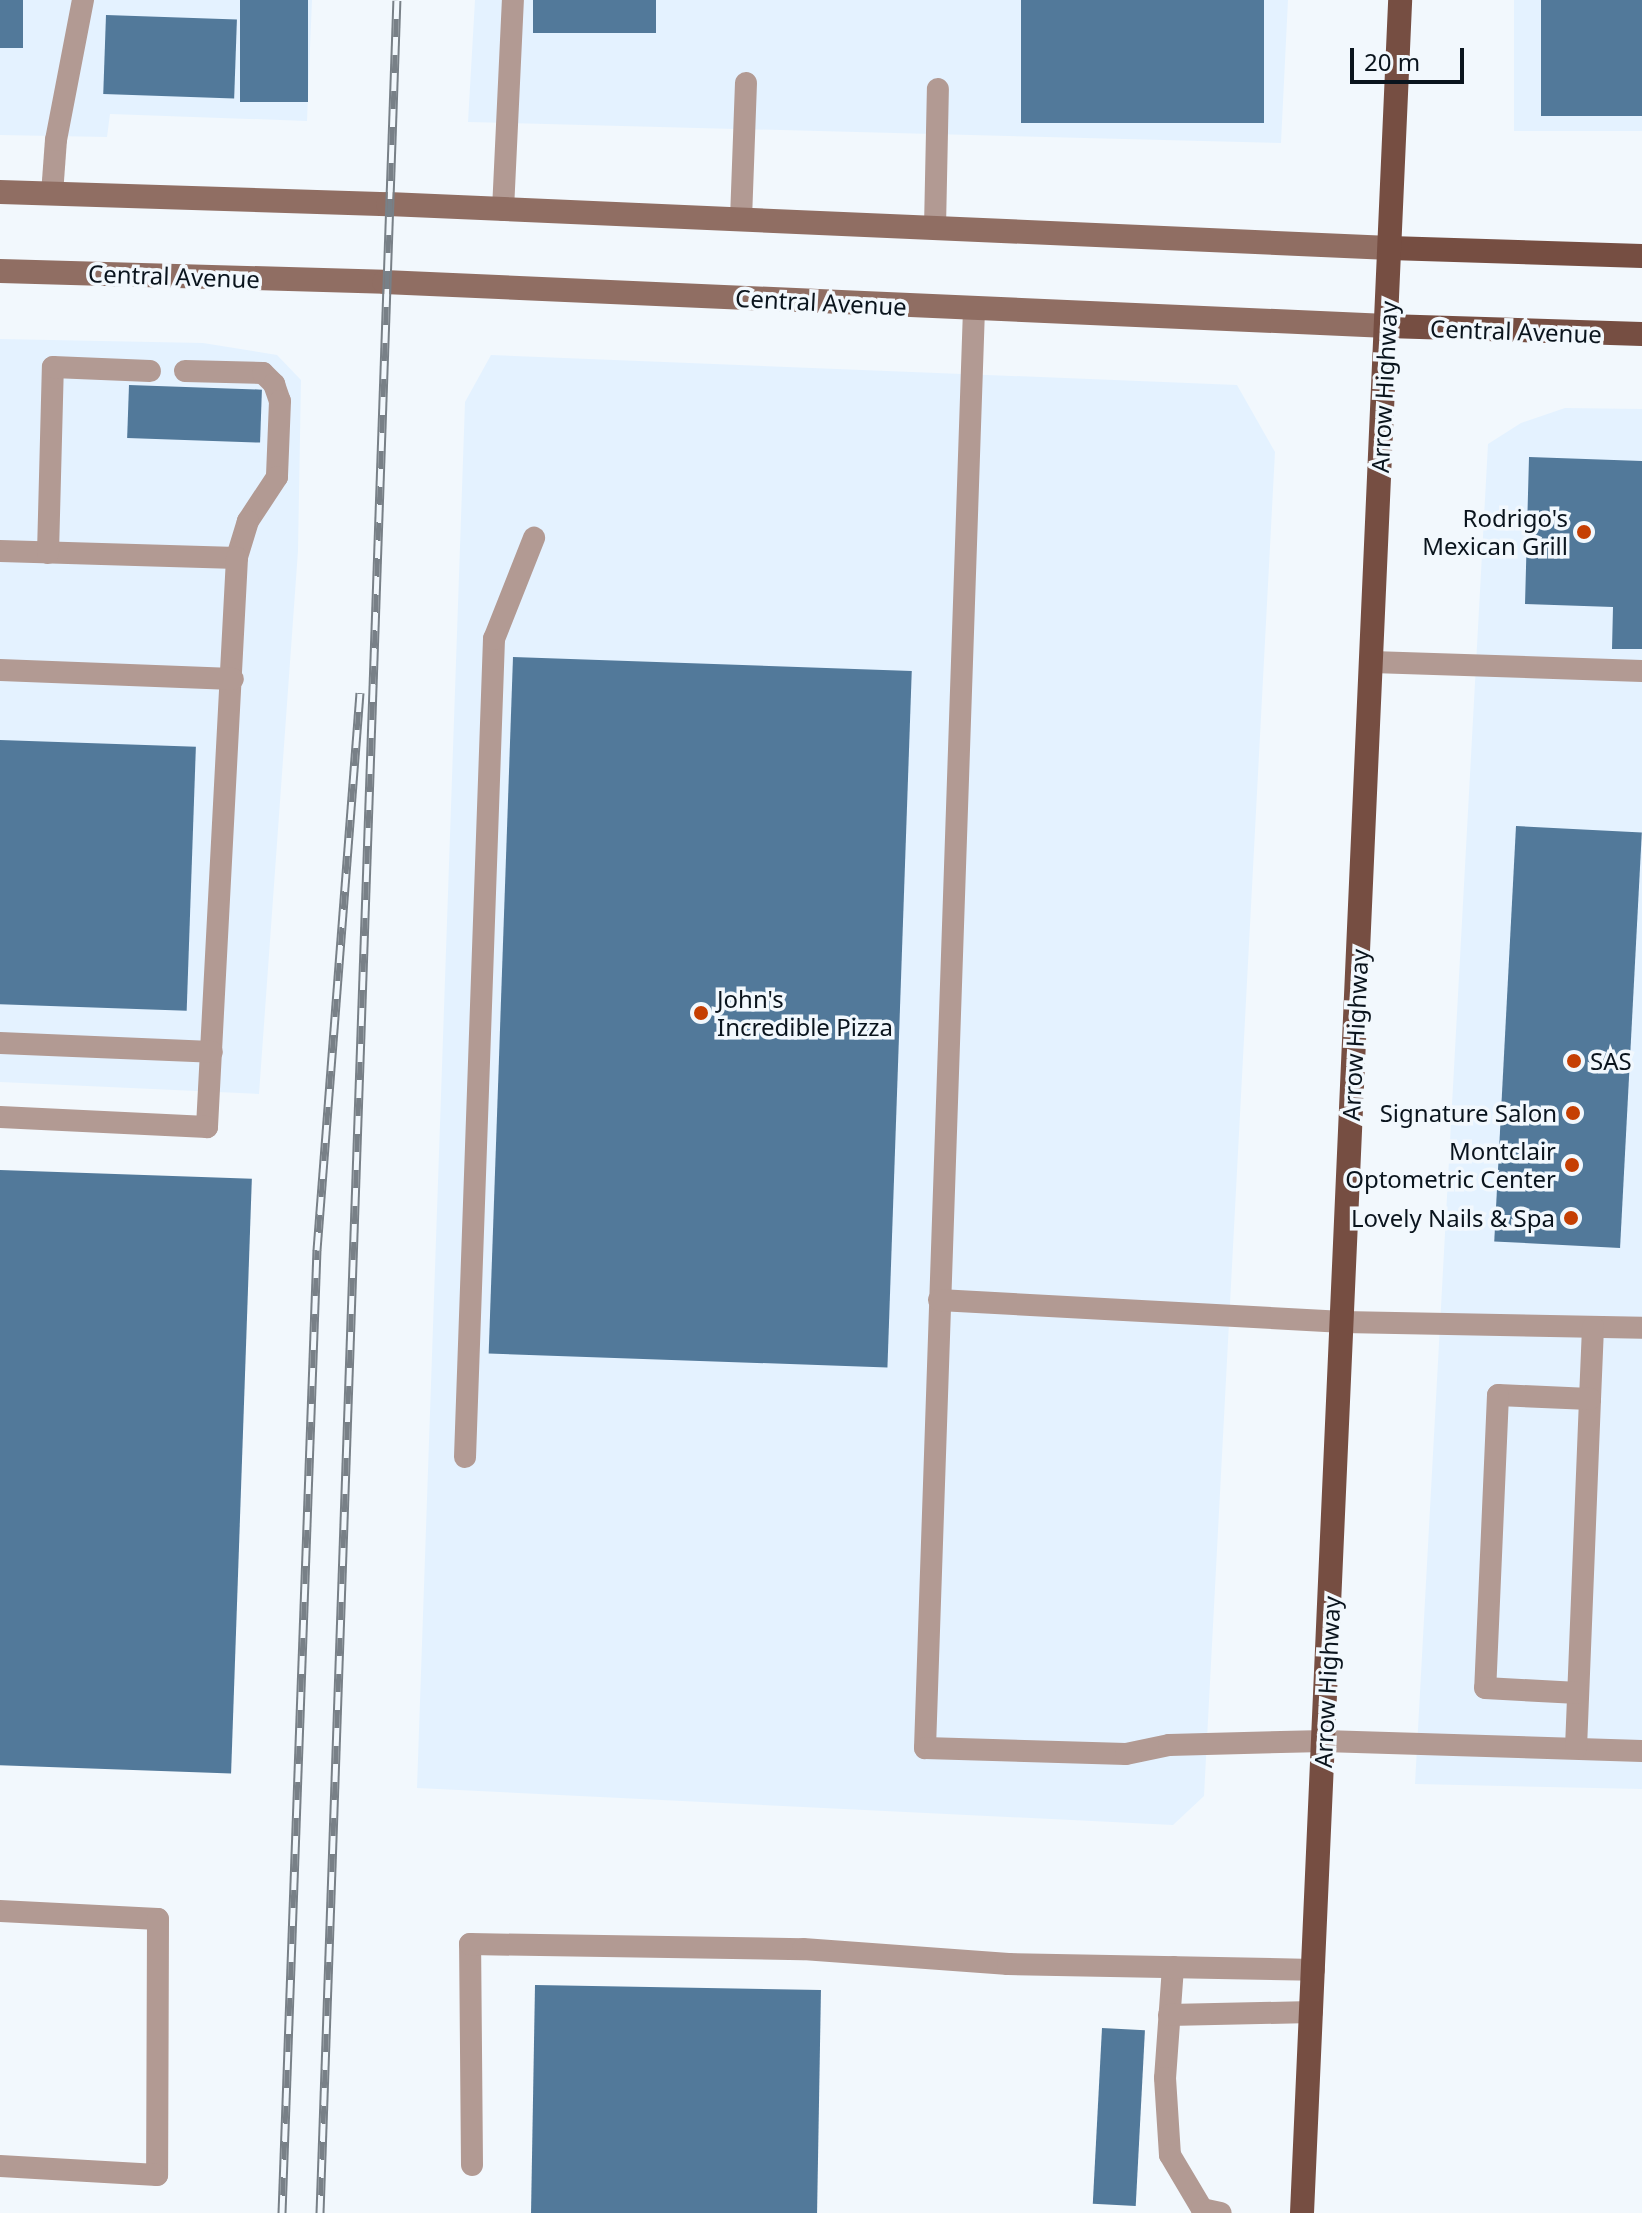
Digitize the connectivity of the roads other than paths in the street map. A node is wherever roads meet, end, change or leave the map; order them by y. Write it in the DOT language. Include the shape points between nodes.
graph roads {
  1 [pos="83,0"];
  2 [pos="513,0"];
  3 [pos="1400,0"];
  4 [pos="746,83"];
  5 [pos="938,89"];
  6 [pos="0,192"];
  7 [pos="52,194"];
  8 [pos="503,210"];
  9 [pos="741,219"];
  10 [pos="935,227"];
  11 [pos="1390,248"];
  12 [pos="1642,256"];
  13 [pos="0,271"];
  14 [pos="974,309"];
  15 [pos="1387,326"];
  16 [pos="1642,334"];
  17 [pos="150,371"];
  18 [pos="185,371"];
  19 [pos="534,538"];
  20 [pos="0,551"];
  21 [pos="48,553"];
  22 [pos="237,558"];
  23 [pos="1372,662"];
  24 [pos="0,670"];
  25 [pos="1642,671"];
  26 [pos="233,679"];
  27 [pos="0,1043"];
  28 [pos="212,1052"];
  29 [pos="0,1117"];
  30 [pos="939,1300"];
  31 [pos="1343,1322"];
  32 [pos="1593,1327"];
  33 [pos="1642,1328"];
  34 [pos="1590,1399"];
  35 [pos="465,1457"];
  36 [pos="1578,1693"];
  37 [pos="1324,1741"];
  38 [pos="1576,1748"];
  39 [pos="1642,1751"];
  40 [pos="0,1911"];
  41 [pos="1173,1967"];
  42 [pos="1314,1970"];
  43 [pos="1312,2012"];
  44 [pos="1169,2015"];
  45 [pos="472,2165"];
  46 [pos="0,2166"];
  47 [pos="1221,2213"];
  48 [pos="1302,2213"];
  1 -- 7 [label="lane" via="56,140"];
  2 -- 8 [label="lane"];
  3 -- 11 [label="main road, Arrow Highway"];
  4 -- 9 [label="lane"];
  5 -- 10 [label="lane"];
  6 -- 7 [label="main road"];
  7 -- 8 [label="main road"];
  8 -- 9 [label="main road"];
  9 -- 10 [label="main road"];
  10 -- 11 [label="main road"];
  11 -- 12 [label="main road"];
  11 -- 15 [label="main road, Arrow Highway"];
  13 -- 14 [label="main road, Central Avenue"];
  14 -- 15 [label="main road, Central Avenue"];
  14 -- 30 [label="lane"];
  15 -- 16 [label="main road, Central Avenue"];
  15 -- 23 [label="main road, Arrow Highway"];
  17 -- 21 [label="lane" via="53,367"];
  18 -- 22 [label="lane" via="263,373 280,401 277,477 248,521"];
  19 -- 35 [label="lane" via="494,639"];
  20 -- 21 [label="lane"];
  21 -- 22 [label="lane"];
  22 -- 26 [label="lane"];
  23 -- 25 [label="lane"];
  23 -- 31 [label="main road, Arrow Highway"];
  24 -- 26 [label="lane"];
  26 -- 28 [label="lane"];
  27 -- 28 [label="lane"];
  28 -- 29 [label="lane" via="207,1127"];
  30 -- 31 [label="lane"];
  30 -- 37 [label="lane" via="925,1748 1126,1754 1169,1745"];
  31 -- 32 [label="lane"];
  31 -- 37 [label="main road, Arrow Highway"];
  32 -- 33 [label="lane"];
  32 -- 34 [label="lane"];
  34 -- 36 [label="lane"];
  34 -- 36 [label="lane" via="1498,1395 1485,1688"];
  36 -- 38 [label="lane"];
  37 -- 38 [label="lane"];
  37 -- 42 [label="main road, Arrow Highway"];
  38 -- 39 [label="lane"];
  40 -- 46 [label="lane" via="158,1919 157,2175"];
  41 -- 42 [label="lane"];
  41 -- 44 [label="lane"];
  41 -- 45 [label="lane" via="1008,1964 803,1949 470,1944"];
  42 -- 43 [label="main road, Arrow Highway"];
  43 -- 44 [label="lane"];
  43 -- 48 [label="main road, Arrow Highway"];
  44 -- 47 [label="lane" via="1165,2078 1170,2155 1202,2209"];
}
